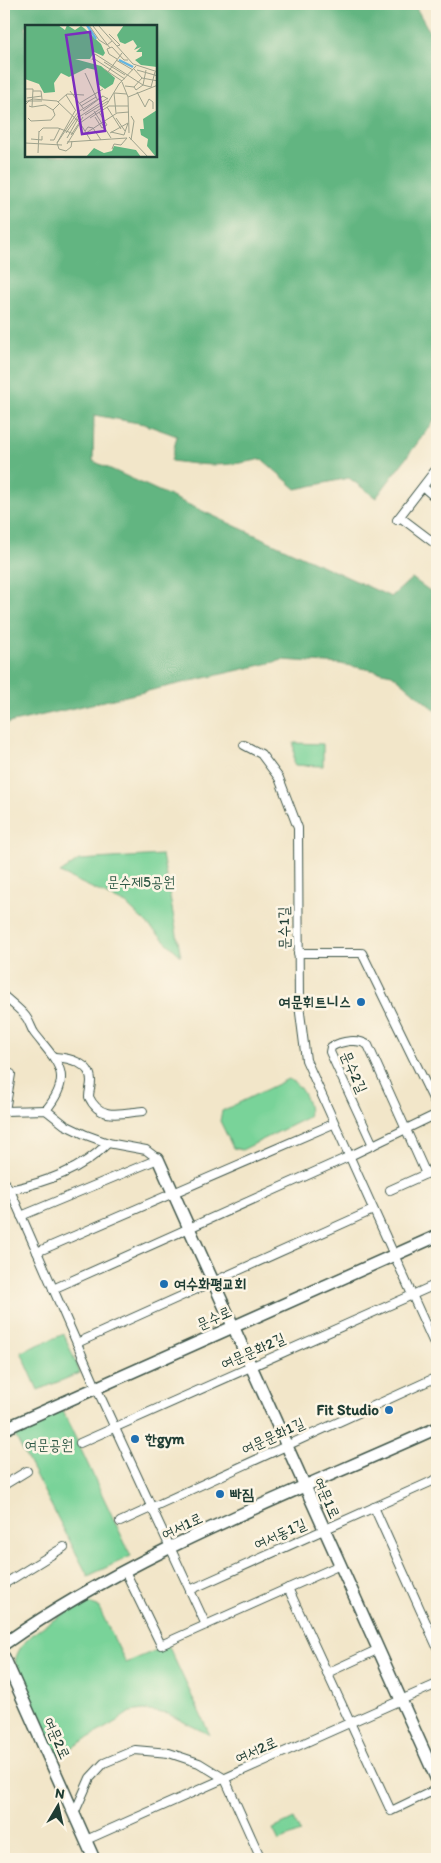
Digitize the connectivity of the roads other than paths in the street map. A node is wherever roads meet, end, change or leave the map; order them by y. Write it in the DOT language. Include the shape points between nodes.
graph roads {
  1 [pos="437,468"];
  2 [pos="422,487"];
  3 [pos="437,499"];
  4 [pos="437,545"];
  5 [pos="244,745"];
  6 [pos="298,953"];
  7 [pos="4,996"];
  8 [pos="55,1057"];
  9 [pos="11,1074"];
  10 [pos="437,1108"];
  11 [pos="46,1110"];
  12 [pos="4,1111"];
  13 [pos="143,1111"];
  14 [pos="437,1114"];
  15 [pos="333,1124"];
  16 [pos="406,1128"];
  17 [pos="108,1143"];
  18 [pos="372,1145"];
  19 [pos="348,1157"];
  20 [pos="158,1159"];
  21 [pos="437,1168"];
  22 [pos="426,1174"];
  23 [pos="4,1182"];
  24 [pos="10,1190"];
  25 [pos="390,1190"];
  26 [pos="174,1193"];
  27 [pos="373,1210"];
  28 [pos="21,1216"];
  29 [pos="189,1228"];
  30 [pos="437,1236"];
  31 [pos="37,1252"];
  32 [pos="393,1254"];
  33 [pos="213,1282"];
  34 [pos="437,1284"];
  35 [pos="53,1289"];
  36 [pos="412,1296"];
  37 [pos="232,1326"];
  38 [pos="77,1343"];
  39 [pos="437,1350"];
  40 [pos="250,1367"];
  41 [pos="437,1377"];
  42 [pos="96,1387"];
  43 [pos="115,1428"];
  44 [pos="437,1428"];
  45 [pos="4,1429"];
  46 [pos="80,1443"];
  47 [pos="287,1444"];
  48 [pos="27,1471"];
  49 [pos="437,1479"];
  50 [pos="4,1485"];
  51 [pos="305,1487"];
  52 [pos="151,1507"];
  53 [pos="374,1507"];
  54 [pos="120,1522"];
  55 [pos="324,1530"];
  56 [pos="64,1548"];
  57 [pos="170,1548"];
  58 [pos="340,1565"];
  59 [pos="125,1571"];
  60 [pos="4,1584"];
  61 [pos="288,1588"];
  62 [pos="190,1590"];
  63 [pos="206,1625"];
  64 [pos="4,1644"];
  65 [pos="437,1647"];
  66 [pos="379,1649"];
  67 [pos="4,1657"];
  68 [pos="327,1673"];
  69 [pos="437,1684"];
  70 [pos="402,1700"];
  71 [pos="350,1723"];
  72 [pos="224,1779"];
  73 [pos="437,1780"];
  74 [pos="437,1789"];
  75 [pos="74,1814"];
  76 [pos="86,1840"];
  77 [pos="94,1859"];
  78 [pos="261,1859"];
  1 -- 2 [label="street"];
  2 -- 3 [label="street"];
  2 -- 4 [label="street" via="398,518"];
  5 -- 6 [label="street, 문수1길" via="261,754 280,778 298,828"];
  6 -- 10 [label="street" via="362,953"];
  6 -- 15 [label="street, 문수1길" via="304,1047 311,1074"];
  7 -- 8 [label="street" via="27,1018 34,1033"];
  8 -- 11 [label="street" via="60,1066 60,1079 57,1093"];
  8 -- 13 [label="street" via="70,1059 85,1068 90,1079 89,1097 101,1112 110,1115"];
  9 -- 12 [label="street"];
  11 -- 12 [label="street"];
  11 -- 17 [label="street" via="69,1127"];
  14 -- 16 [label="street"];
  15 -- 19 [label="street, 문수1길"];
  15 -- 26 [label="street"];
  16 -- 18 [label="street"];
  16 -- 18 [label="street, 문수2길" via="367,1044 348,1041 332,1046 330,1052"];
  16 -- 22 [label="street, 문수2길"];
  17 -- 20 [label="street" via="146,1150"];
  17 -- 24 [label="street" via="78,1166 39,1183"];
  18 -- 19 [label="street"];
  19 -- 27 [label="street, 문수1길"];
  19 -- 29 [label="street"];
  20 -- 26 [label="street, 여문1로"];
  20 -- 28 [label="street"];
  21 -- 22 [label="street"];
  22 -- 25 [label="street"];
  23 -- 24 [label="street"];
  24 -- 28 [label="street"];
  26 -- 29 [label="street, 여문1로"];
  26 -- 31 [label="street"];
  27 -- 32 [label="street, 문수1길"];
  27 -- 33 [label="street"];
  28 -- 31 [label="street"];
  29 -- 33 [label="street, 여문1로"];
  29 -- 35 [label="street"];
  30 -- 32 [label="street, 문수로"];
  31 -- 35 [label="street"];
  32 -- 36 [label="street, 문수1길"];
  32 -- 37 [label="street, 문수로"];
  33 -- 37 [label="street, 여문1로"];
  33 -- 38 [label="street"];
  34 -- 36 [label="street, 여문문화2길"];
  35 -- 38 [label="street"];
  36 -- 39 [label="street, 문수1길"];
  36 -- 40 [label="street, 여문문화2길"];
  37 -- 40 [label="street, 여문1로"];
  37 -- 42 [label="street, 문수로"];
  38 -- 42 [label="street"];
  40 -- 43 [label="street, 여문문화2길"];
  40 -- 47 [label="street, 여문1로"];
  41 -- 47 [label="street, 여문문화1길"];
  42 -- 43 [label="street"];
  42 -- 45 [label="street, 문수로"];
  43 -- 46 [label="street, 여문문화2길"];
  43 -- 52 [label="street"];
  44 -- 51 [label="street, 여서1로"];
  47 -- 51 [label="street, 여문1로"];
  47 -- 52 [label="street, 여문문화1길"];
  48 -- 50 [label="street"];
  49 -- 53 [label="street, 여서동1길"];
  51 -- 55 [label="street, 여문1로"];
  51 -- 57 [label="street, 여서1로"];
  52 -- 54 [label="street, 여문문화1길"];
  52 -- 57 [label="street"];
  53 -- 55 [label="street, 여서동1길"];
  53 -- 65 [label="street"];
  55 -- 58 [label="street, 여문1로"];
  55 -- 62 [label="street, 여서동1길"];
  56 -- 60 [label="street"];
  57 -- 59 [label="street, 여서1로"];
  57 -- 62 [label="street"];
  58 -- 61 [label="street"];
  58 -- 66 [label="street, 여문1로"];
  59 -- 63 [label="street" via="161,1645"];
  59 -- 64 [label="street, 여서1로" via="69,1601"];
  61 -- 63 [label="street"];
  61 -- 68 [label="street"];
  62 -- 63 [label="street"];
  66 -- 68 [label="street"];
  66 -- 70 [label="street, 여문1로"];
  67 -- 75 [label="street, 여문2로"];
  68 -- 71 [label="street"];
  69 -- 70 [label="street, 여서2로"];
  70 -- 71 [label="street, 여서2로"];
  70 -- 73 [label="street, 여문1로"];
  71 -- 72 [label="street, 여서2로"];
  71 -- 74 [label="street" via="391,1811"];
  72 -- 75 [label="street" via="199,1763 176,1755 151,1750 130,1751 96,1770"];
  72 -- 76 [label="street, 여서2로"];
  72 -- 78 [label="street"];
  75 -- 76 [label="street, 여문2로"];
  76 -- 77 [label="street, 여문2로"];
}
